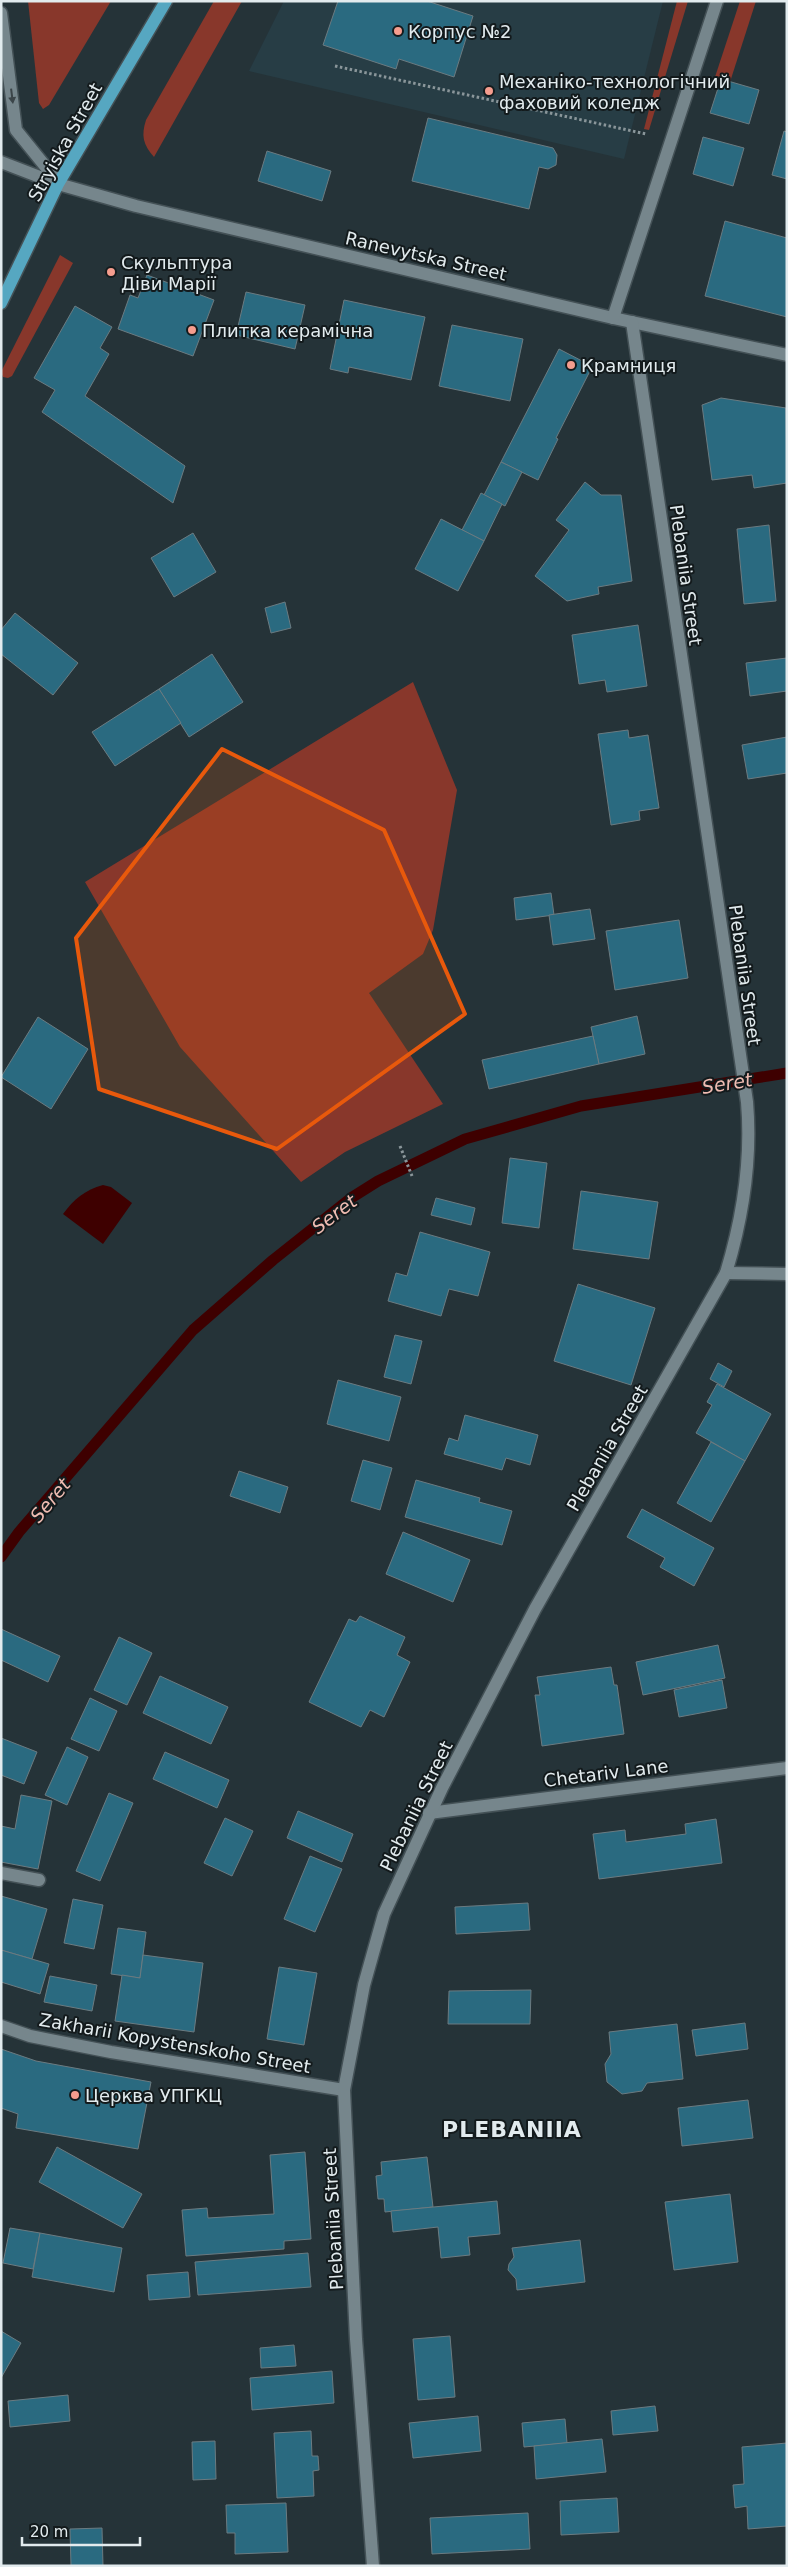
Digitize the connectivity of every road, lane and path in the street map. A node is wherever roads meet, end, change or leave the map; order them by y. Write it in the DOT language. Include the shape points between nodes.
graph roads {
  1 [pos="166,1"];
  2 [pos="717,1"];
  3 [pos="1,12"];
  4 [pos="335,66"];
  5 [pos="651,136"];
  6 [pos="1,162"];
  7 [pos="58,184"];
  8 [pos="1,303"];
  9 [pos="613,318"];
  10 [pos="632,322"];
  11 [pos="787,355"];
  12 [pos="400,1146"];
  13 [pos="412,1176"];
  14 [pos="726,1273"];
  15 [pos="787,1274"];
  16 [pos="787,1768"];
  17 [pos="429,1813"];
  18 [pos="1,1873"];
  19 [pos="39,1880"];
  20 [pos="1,2026"];
  21 [pos="344,2090"];
  22 [pos="373,2566"];
  1 -- 7 [label="main road, Stryiska Street"];
  2 -- 9 [label="street"];
  3 -- 7 [label="street, one-way" via="16,130"];
  4 -- 5 [label="path"];
  6 -- 7 [label="street, Ranevytska Street"];
  7 -- 8 [label="main road, Stryiska Street"];
  7 -- 9 [label="street, Ranevytska Street" via="136,206"];
  9 -- 10 [label="street, Ranevytska Street"];
  10 -- 11 [label="street, Ranevytska Street"];
  10 -- 14 [label="street, Plebaniia Street" via="747,1102 746,1190"];
  12 -- 13 [label="path"];
  14 -- 15 [label="street"];
  14 -- 17 [label="street, Plebaniia Street" via="535,1609"];
  16 -- 17 [label="street, Chetariv Lane"];
  17 -- 21 [label="street, Plebaniia Street" via="384,1914 364,1985"];
  18 -- 19 [label="street"];
  20 -- 21 [label="street, Zakharii Kopystenskoho Street" via="30,2036 111,2052"];
  21 -- 22 [label="street, Plebaniia Street" via="356,2339"];
}
